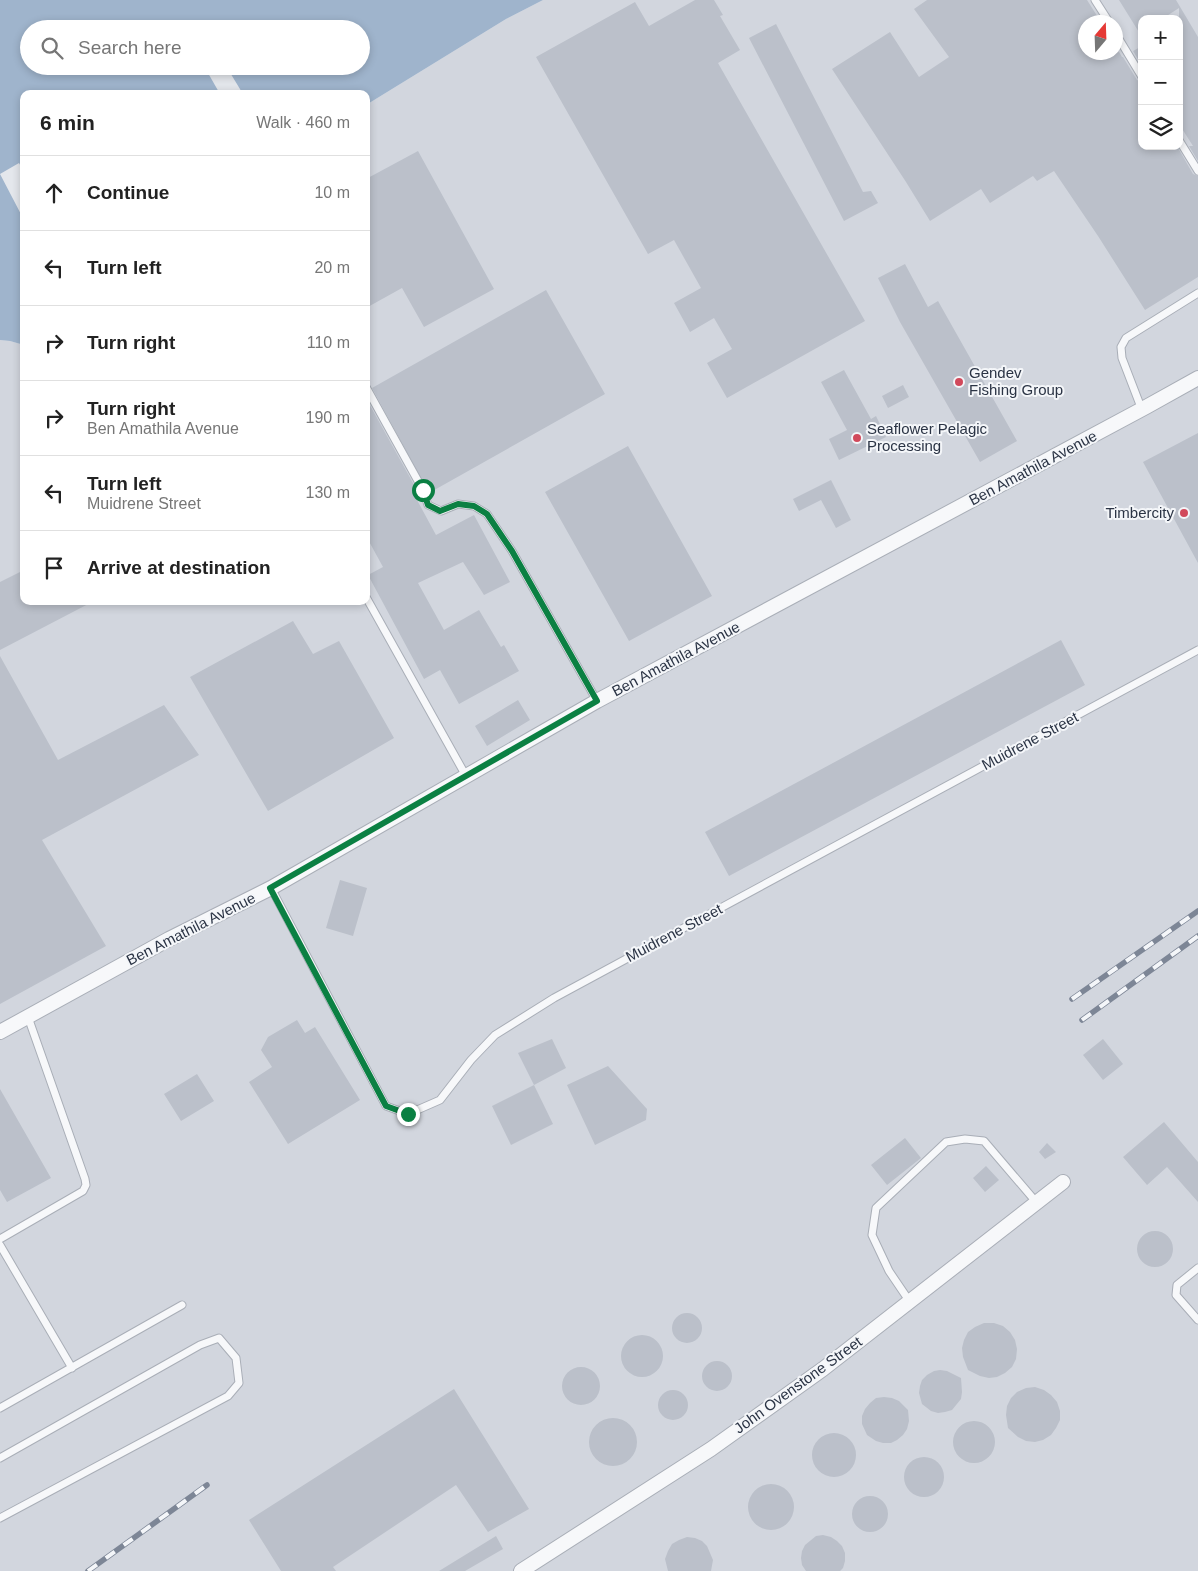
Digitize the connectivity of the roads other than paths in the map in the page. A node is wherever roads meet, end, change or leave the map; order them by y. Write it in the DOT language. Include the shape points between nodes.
graph roads {
  1 [pos="1095,0"];
  2 [pos="1105,15"];
  3 [pos="1123,46"];
  4 [pos="1138,71"];
  5 [pos="1183,147"];
  6 [pos="1198,171"];
  7 [pos="1198,293"];
  8 [pos="1198,378"];
  9 [pos="370,394"];
  10 [pos="1142,410"];
  11 [pos="370,604"];
  12 [pos="1198,650"];
  13 [pos="597,701"];
  14 [pos="466,776"];
  15 [pos="270,888"];
  16 [pos="28,1017"];
  17 [pos="0,1032"];
  18 [pos="1063,1182"];
  19 [pos="1037,1203"];
  20 [pos="0,1239"];
  21 [pos="0,1245"];
  22 [pos="1198,1268"];
  23 [pos="910,1302"];
  24 [pos="182,1305"];
  25 [pos="1198,1320"];
  26 [pos="72,1368"];
  27 [pos="0,1408"];
  28 [pos="0,1458"];
  29 [pos="0,1518"];
  30 [pos="521,1571"];
  1 -- 2 [label="lane"];
  3 -- 4 [label="lane"];
  5 -- 6 [label="lane"];
  7 -- 10 [label="lane" via="1126,338 1121,347 1122,358"];
  8 -- 10 [label="street, Ben Amathila Avenue"];
  9 -- 13 [label="lane" via="423,490 428,505 440,511 458,504 474,506 487,514 512,551"];
  10 -- 13 [label="street, Ben Amathila Avenue"];
  11 -- 14 [label="lane"];
  12 -- 15 [label="lane, Muidrene Street" via="554,998 495,1035 440,1100 408,1114 386,1106"];
  13 -- 14 [label="street, Ben Amathila Avenue"];
  14 -- 15 [label="street, Ben Amathila Avenue"];
  15 -- 16 [label="street, Ben Amathila Avenue" via="168,939"];
  16 -- 17 [label="street, Ben Amathila Avenue"];
  16 -- 20 [label="lane" via="86,1185 82,1191"];
  18 -- 19 [label="street, John Ovenstone Street"];
  19 -- 23 [label="street, John Ovenstone Street"];
  19 -- 23 [label="lane" via="984,1141 946,1142 876,1208 872,1235 889,1271"];
  21 -- 26 [label="lane"];
  22 -- 25 [label="lane" via="1177,1285 1176,1295"];
  23 -- 30 [label="street, John Ovenstone Street" via="711,1449"];
  24 -- 26 [label="lane"];
  26 -- 27 [label="lane"];
  28 -- 29 [label="lane" via="200,1345 220,1338 236,1358 239,1383 228,1396"];
}
